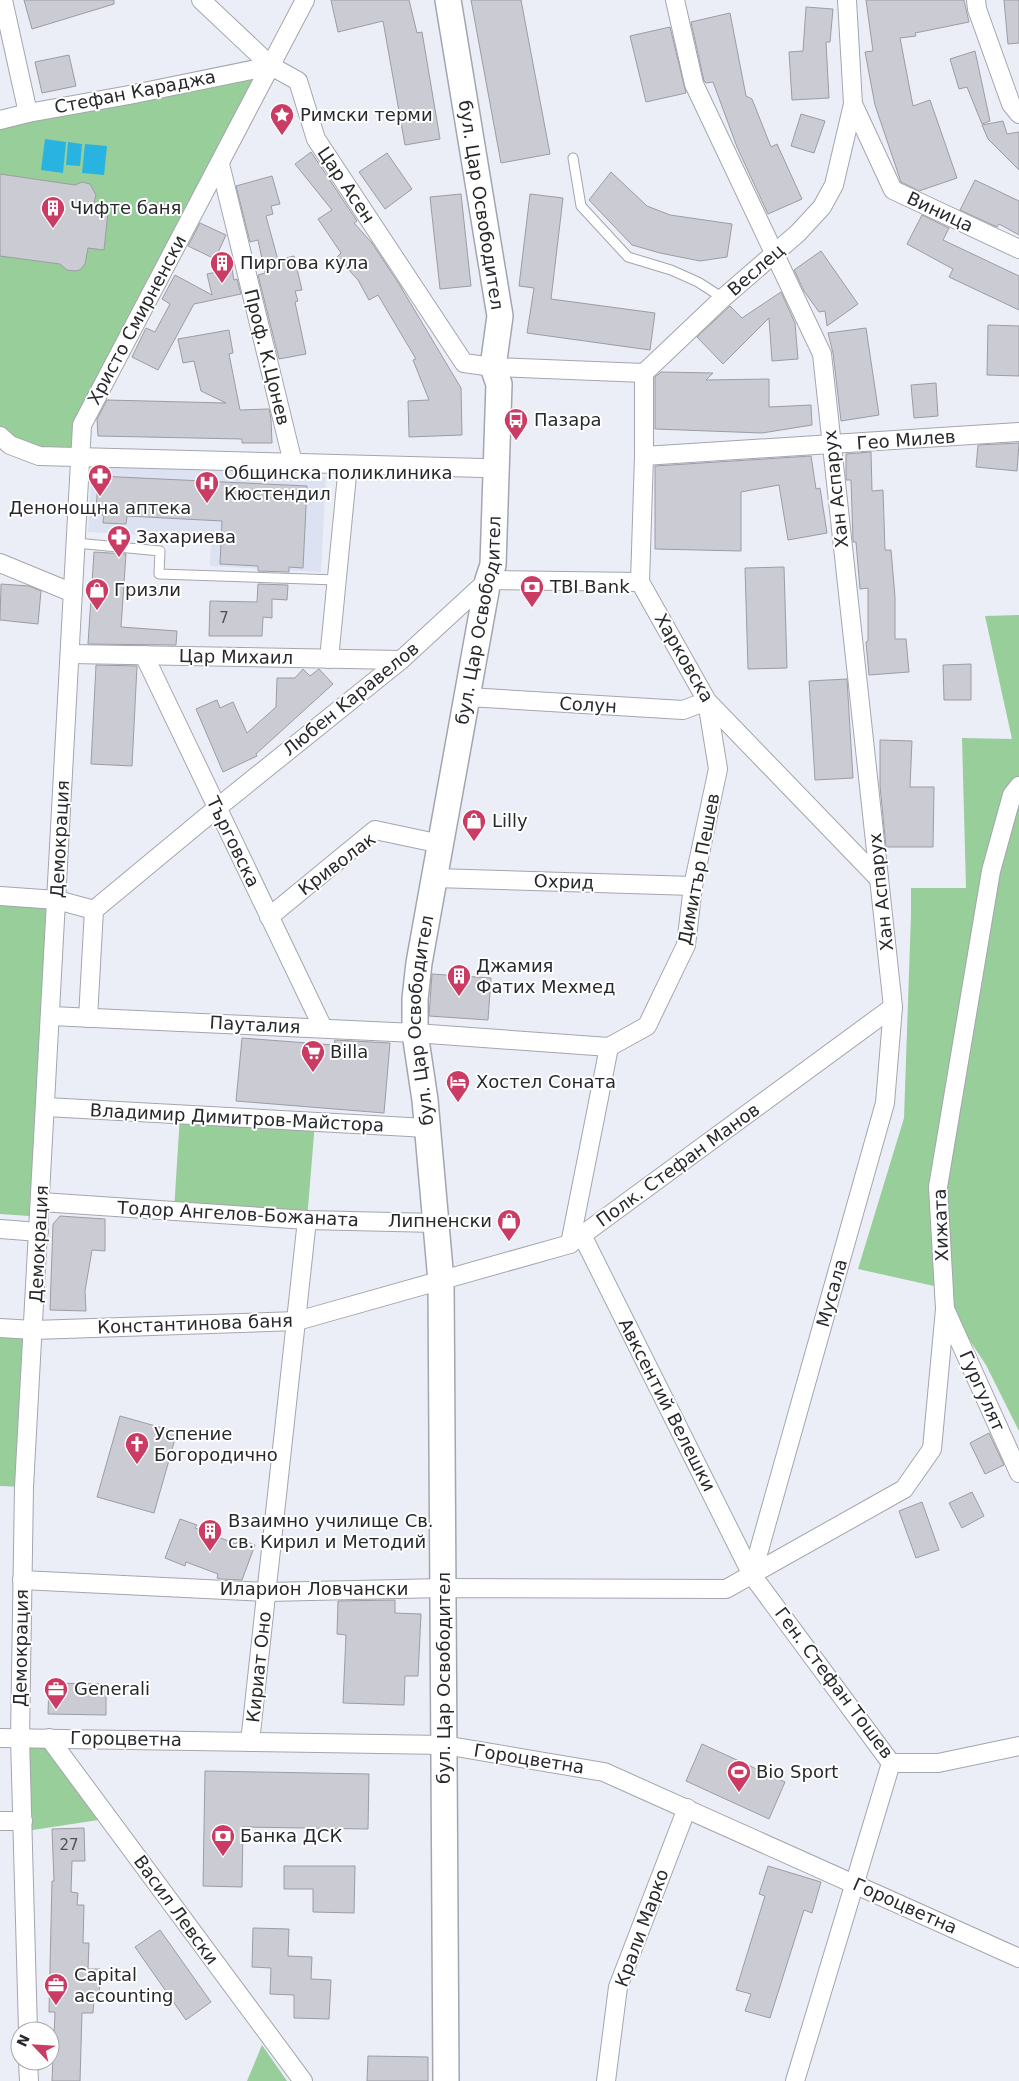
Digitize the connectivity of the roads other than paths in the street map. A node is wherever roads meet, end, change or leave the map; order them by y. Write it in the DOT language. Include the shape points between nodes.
graph roads {
  1 [pos="3,0"];
  2 [pos="201,0"];
  3 [pos="305,0"];
  4 [pos="448,0"];
  5 [pos="675,0"];
  6 [pos="847,0"];
  7 [pos="976,0"];
  8 [pos="270,66"];
  9 [pos="853,104"];
  10 [pos="28,113"];
  11 [pos="1019,114"];
  12 [pos="0,120"];
  13 [pos="573,158"];
  14 [pos="220,164"];
  15 [pos="1019,249"];
  16 [pos="774,254"];
  17 [pos="723,298"];
  18 [pos="493,367"];
  19 [pos="644,373"];
  20 [pos="1019,432"];
  21 [pos="0,436"];
  22 [pos="831,445"];
  23 [pos="644,456"];
  24 [pos="81,457"];
  25 [pos="293,463"];
  26 [pos="348,465"];
  27 [pos="483,468"];
  28 [pos="76,543"];
  29 [pos="0,563"];
  30 [pos="337,580"];
  31 [pos="488,580"];
  32 [pos="640,582"];
  33 [pos="73,593"];
  34 [pos="70,654"];
  35 [pos="144,655"];
  36 [pos="329,659"];
  37 [pos="402,660"];
  38 [pos="468,697"];
  39 [pos="707,701"];
  40 [pos="1019,786"];
  41 [pos="217,808"];
  42 [pos="441,844"];
  43 [pos="435,878"];
  44 [pos="879,879"];
  45 [pos="693,886"];
  46 [pos="0,896"];
  47 [pos="57,900"];
  48 [pos="94,910"];
  49 [pos="270,917"];
  50 [pos="893,1007"];
  51 [pos="51,1016"];
  52 [pos="88,1018"];
  53 [pos="323,1028"];
  54 [pos="415,1033"];
  55 [pos="609,1047"];
  56 [pos="46,1107"];
  57 [pos="427,1128"];
  58 [pos="41,1202"];
  59 [pos="308,1220"];
  60 [pos="436,1223"];
  61 [pos="0,1229"];
  62 [pos="39,1232"];
  63 [pos="576,1239"];
  64 [pos="441,1280"];
  65 [pos="945,1309"];
  66 [pos="297,1321"];
  67 [pos="0,1328"];
  68 [pos="34,1330"];
  69 [pos="1019,1473"];
  70 [pos="752,1575"];
  71 [pos="22,1580"];
  72 [pos="443,1588"];
  73 [pos="267,1592"];
  74 [pos="0,1738"];
  75 [pos="20,1738"];
  76 [pos="49,1738"];
  77 [pos="250,1742"];
  78 [pos="444,1745"];
  79 [pos="1019,1746"];
  80 [pos="891,1763"];
  81 [pos="687,1808"];
  82 [pos="0,1821"];
  83 [pos="23,1821"];
  84 [pos="855,1884"];
  85 [pos="1019,1958"];
  86 [pos="28,2021"];
  87 [pos="303,2081"];
  88 [pos="446,2081"];
  89 [pos="606,2081"];
  90 [pos="795,2081"];
  1 -- 10 [label="street"];
  2 -- 8 [label="street, Цар Асен"];
  3 -- 8 [label="street, Христо Смирненски"];
  4 -- 18 [label="main road, бул. Цар Освободител" via="500,316"];
  5 -- 16 [label="street, Хан Аспарух" via="694,84"];
  6 -- 9 [label="street, Веслец"];
  7 -- 11 [label="street" via="976,9 1011,104"];
  8 -- 10 [label="street, Стефан Караджа"];
  8 -- 14 [label="street, Христо Смирненски"];
  8 -- 18 [label="street, Цар Асен" via="298,82 316,139 464,363"];
  9 -- 15 [label="street, Виница" via="893,190"];
  9 -- 16 [label="street, Веслец" via="834,185 822,207"];
  10 -- 12 [label="street, Стефан Караджа"];
  13 -- 17 [label="lane" via="582,206 628,257 671,270"];
  14 -- 24 [label="street, Христо Смирненски" via="82,425"];
  14 -- 25 [label="street, Проф. К.Цонев"];
  16 -- 17 [label="street, Веслец"];
  16 -- 22 [label="street, Хан Аспарух" via="822,354"];
  17 -- 19 [label="street, Веслец"];
  18 -- 19 [label="street"];
  18 -- 27 [label="main road" via="485,384"];
  18 -- 31 [label="main road, бул. Цар Освободител" via="499,384 493,565"];
  19 -- 23 [label="street"];
  20 -- 22 [label="street, Гео Милев"];
  21 -- 24 [label="street" via="10,445 39,456"];
  22 -- 23 [label="street, Гео Милев"];
  22 -- 44 [label="street, Хан Аспарух"];
  23 -- 32 [label="street"];
  24 -- 25 [label="street"];
  24 -- 28 [label="street, Демокрация"];
  25 -- 26 [label="street"];
  26 -- 27 [label="street"];
  26 -- 30 [label="street"];
  27 -- 31 [label="main road" via="481,564"];
  28 -- 30 [label="lane" via="160,551 159,574"];
  28 -- 33 [label="street, Демокрация"];
  29 -- 33 [label="street"];
  30 -- 36 [label="street"];
  31 -- 32 [label="street"];
  31 -- 37 [label="street, Любен Kаравелов"];
  31 -- 38 [label="main road, бул. Цар Освободител"];
  32 -- 39 [label="street, Харковска"];
  33 -- 34 [label="street, Демокрация"];
  34 -- 35 [label="street, Цар Михаил"];
  34 -- 47 [label="street, Демокрация"];
  35 -- 36 [label="street, Цар Михаил"];
  35 -- 41 [label="street, Търговска"];
  36 -- 37 [label="street, Цар Михаил"];
  37 -- 41 [label="street, Любен Kаравелов"];
  38 -- 39 [label="street, Солун" via="683,710"];
  38 -- 42 [label="main road, бул. Цар Освободител"];
  39 -- 44 [label="street, Харковска"];
  39 -- 45 [label="street, Димитър Пешев" via="718,769"];
  40 -- 65 [label="street, Хижата" via="1012,795 991,871 938,1187"];
  41 -- 48 [label="street, Любен Kаравелов"];
  41 -- 49 [label="street, Търговска"];
  42 -- 43 [label="main road, бул. Цар Освободител"];
  42 -- 49 [label="street, Криволак" via="375,830"];
  43 -- 45 [label="street, Охрид"];
  43 -- 54 [label="main road, бул. Цар Освободител" via="419,964"];
  44 -- 50 [label="street, Хан Аспарух"];
  45 -- 55 [label="street, Димитър Пешев" via="686,945 647,1026"];
  46 -- 47 [label="street"];
  47 -- 48 [label="street"];
  47 -- 51 [label="street, Демокрация"];
  48 -- 52 [label="street"];
  49 -- 53 [label="street, Търговска"];
  50 -- 63 [label="street, Полк. Стефан Манов"];
  50 -- 70 [label="street, Мусала" via="885,1103"];
  51 -- 52 [label="street, Пауталия"];
  51 -- 56 [label="street, Демокрация"];
  52 -- 53 [label="street, Пауталия"];
  53 -- 54 [label="street, Пауталия"];
  54 -- 55 [label="street, Пауталия"];
  54 -- 57 [label="main road, бул. Цар Освободител"];
  55 -- 63 [label="street"];
  56 -- 57 [label="street, Владимир Димитров-Майстора"];
  56 -- 58 [label="street, Демокрация"];
  57 -- 60 [label="main road, бул. Цар Освободител"];
  58 -- 59 [label="street, Тодор Ангелов-Божаната"];
  58 -- 62 [label="street, Демокрация"];
  59 -- 60 [label="street, Тодор Ангелов-Божаната"];
  59 -- 66 [label="street, Кириат Оно"];
  60 -- 64 [label="main road, бул. Цар Освободител"];
  61 -- 62 [label="street"];
  62 -- 68 [label="street, Демокрация"];
  63 -- 64 [label="street, Полк. Стефан Манов"];
  63 -- 70 [label="street, Авксентий Велешки"];
  64 -- 66 [label="street, Константинова баня"];
  64 -- 72 [label="main road, бул. Цар Освободител"];
  65 -- 69 [label="street, Гургулят"];
  65 -- 70 [label="street, Хижата" via="932,1449 910,1481 904,1489"];
  66 -- 68 [label="street, Константинова баня"];
  66 -- 73 [label="street, Кириат Оно"];
  67 -- 68 [label="street, Константинова баня"];
  68 -- 71 [label="street, Демокрация"];
  70 -- 72 [label="street, Иларион Ловчански" via="726,1588"];
  70 -- 80 [label="street, Ген. Стефан Тошев"];
  71 -- 73 [label="street, Иларион Ловчански"];
  71 -- 75 [label="street, Демокрация"];
  72 -- 73 [label="street, Иларион Ловчански"];
  72 -- 78 [label="main road, бул. Цар Освободител"];
  73 -- 77 [label="street, Кириат Оно"];
  74 -- 75 [label="street, Гороцветна"];
  75 -- 76 [label="street, Гороцветна"];
  75 -- 83 [label="street, Демокрация"];
  76 -- 77 [label="street, Гороцветна"];
  76 -- 87 [label="street, Васил Левски"];
  77 -- 78 [label="street, Гороцветна"];
  78 -- 81 [label="street, Гороцветна" via="604,1772"];
  78 -- 88 [label="main road, бул. Цар Освободител"];
  79 -- 80 [label="street, Ген. Стефан Тошев" via="938,1763"];
  80 -- 84 [label="street"];
  81 -- 84 [label="street, Гороцветна"];
  81 -- 89 [label="street, Крали Марко" via="618,1987"];
  82 -- 83 [label="street"];
  83 -- 86 [label="street, Демокрация"];
  84 -- 85 [label="street, Гороцветна"];
  84 -- 90 [label="street"];
}
